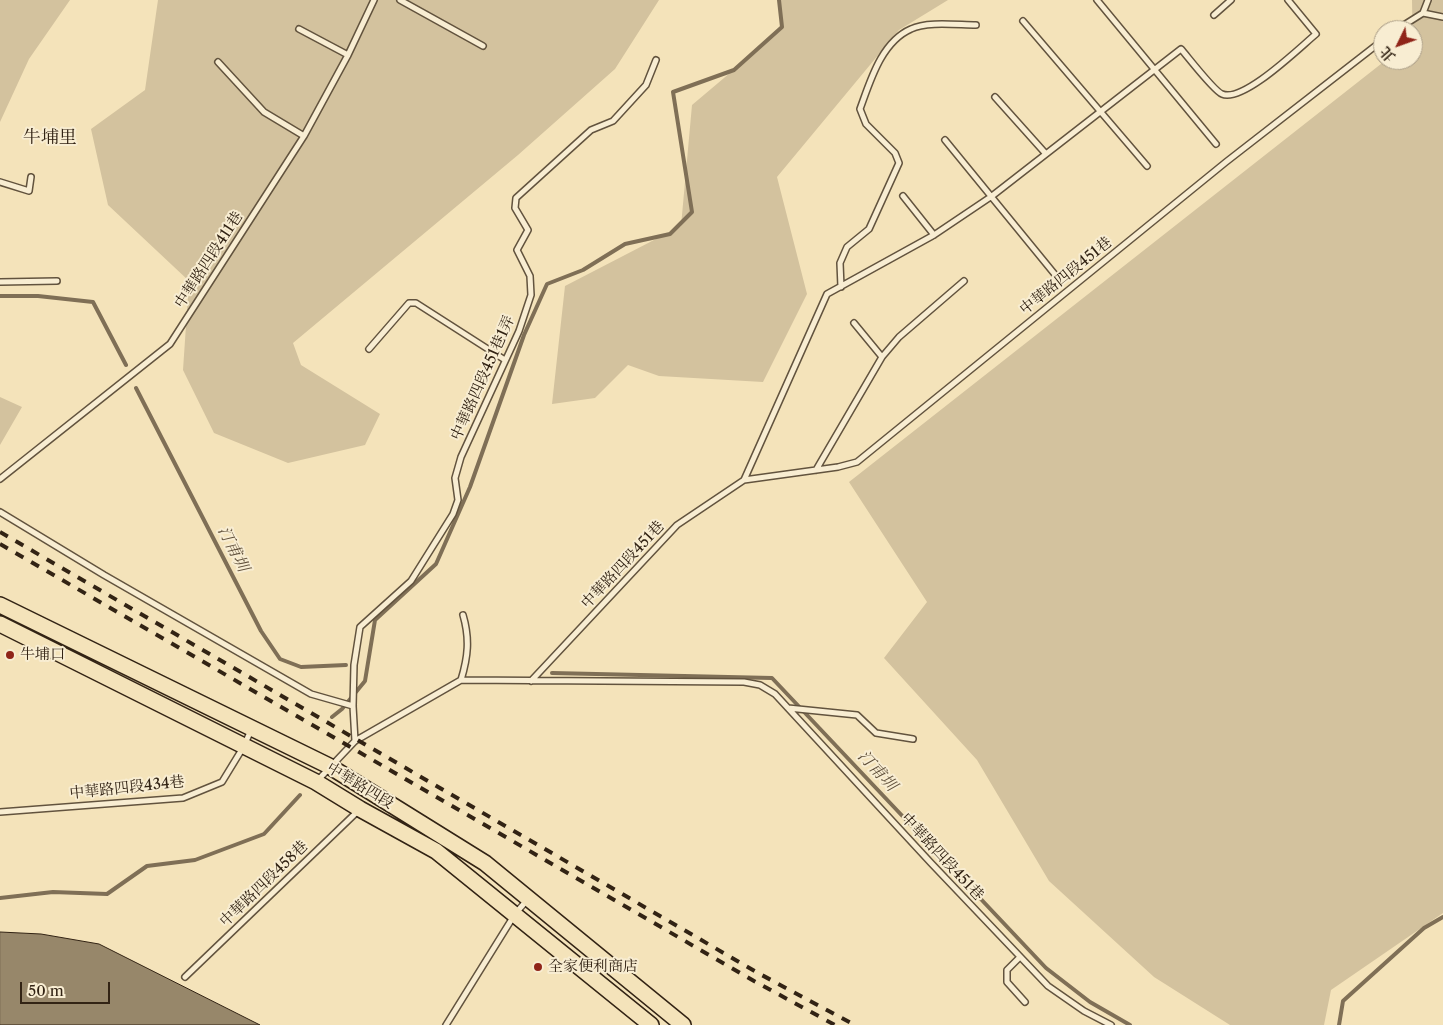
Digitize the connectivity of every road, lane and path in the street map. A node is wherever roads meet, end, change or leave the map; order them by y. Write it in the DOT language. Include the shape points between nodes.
graph roads {
  1 [pos="374,0"];
  2 [pos="400,0"];
  3 [pos="1097,0"];
  4 [pos="1231,0"];
  5 [pos="1288,0"];
  6 [pos="1428,0"];
  7 [pos="1424,13"];
  8 [pos="1214,15"];
  9 [pos="1443,17"];
  10 [pos="1412,20"];
  11 [pos="1023,21"];
  12 [pos="976,25"];
  13 [pos="299,28"];
  14 [pos="483,46"];
  15 [pos="1373,48"];
  16 [pos="348,55"];
  17 [pos="656,60"];
  18 [pos="218,62"];
  19 [pos="1154,69"];
  20 [pos="995,97"];
  21 [pos="1100,110"];
  22 [pos="304,136"];
  23 [pos="945,140"];
  24 [pos="1216,144"];
  25 [pos="1046,154"];
  26 [pos="1147,166"];
  27 [pos="31,177"];
  28 [pos="0,182"];
  29 [pos="903,196"];
  30 [pos="992,196"];
  31 [pos="934,235"];
  32 [pos="1058,277"];
  33 [pos="57,281"];
  34 [pos="964,281"];
  35 [pos="0,282"];
  36 [pos="841,287"];
  37 [pos="854,323"];
  38 [pos="369,350"];
  39 [pos="882,357"];
  40 [pos="505,360"];
  41 [pos="816,470"];
  42 [pos="0,479"];
  43 [pos="744,480"];
  44 [pos="0,512"];
  45 [pos="0,605"];
  46 [pos="463,615"];
  47 [pos="0,624"];
  48 [pos="462,680"];
  49 [pos="531,681"];
  50 [pos="353,706"];
  51 [pos="788,708"];
  52 [pos="252,727"];
  53 [pos="913,739"];
  54 [pos="355,741"];
  55 [pos="244,746"];
  56 [pos="329,766"];
  57 [pos="316,782"];
  58 [pos="360,809"];
  59 [pos="0,812"];
  60 [pos="528,898"];
  61 [pos="515,914"];
  62 [pos="1020,958"];
  63 [pos="185,977"];
  64 [pos="1025,1002"];
  65 [pos="446,1025"];
  66 [pos="651,1025"];
  67 [pos="683,1025"];
  68 [pos="1111,1025"];
  1 -- 16 [label="lane, 中華路四段411巷"];
  2 -- 14 [label="lane"];
  3 -- 19 [label="lane"];
  4 -- 8 [label="lane"];
  5 -- 19 [label="lane" via="1316,34 1248,90 1233,96 1220,94 1181,49"];
  6 -- 7 [label="lane"];
  7 -- 9 [label="lane"];
  7 -- 10 [label="lane"];
  11 -- 21 [label="lane"];
  12 -- 36 [label="lane" via="941,24 911,28 891,44 875,69 860,109 866,124 895,153 899,163 872,223 847,247 840,263"];
  13 -- 16 [label="lane"];
  15 -- 41 [label="lane, 中華路四段451巷" via="1226,162 857,462"];
  16 -- 22 [label="lane, 中華路四段411巷"];
  17 -- 40 [label="lane, 中華路四段451巷1弄" via="646,85 613,121 591,130 516,198 516,208 528,230 517,250 530,276 531,295"];
  18 -- 22 [label="lane" via="264,112"];
  19 -- 21 [label="lane"];
  19 -- 24 [label="lane"];
  20 -- 25 [label="lane"];
  21 -- 25 [label="lane"];
  21 -- 26 [label="lane"];
  22 -- 42 [label="lane, 中華路四段411巷" via="170,344"];
  23 -- 30 [label="lane, 中華路四段451巷"];
  25 -- 30 [label="lane"];
  27 -- 28 [label="lane" via="29,190"];
  29 -- 31 [label="lane"];
  30 -- 31 [label="lane"];
  30 -- 32 [label="lane, 中華路四段451巷"];
  31 -- 36 [label="lane"];
  33 -- 35 [label="lane"];
  34 -- 39 [label="lane" via="899,337"];
  36 -- 43 [label="lane" via="827,294"];
  37 -- 39 [label="lane"];
  38 -- 40 [label="lane" via="409,303 416,303"];
  39 -- 41 [label="lane"];
  40 -- 50 [label="lane, 中華路四段451巷1弄" via="462,457 455,478 458,500 453,514 410,581 360,627 355,647"];
  41 -- 43 [label="lane, 中華路四段451巷"];
  43 -- 49 [label="lane, 中華路四段451巷" via="678,525"];
  44 -- 50 [label="lane" via="311,694"];
  45 -- 52 [label="main road, 中華路四段"];
  46 -- 48 [label="lane" via="468,632 468,657"];
  47 -- 55 [label="main road, 中華路四段"];
  48 -- 49 [label="lane, 中華路四段451巷"];
  48 -- 54 [label="lane"];
  49 -- 51 [label="lane, 中華路四段451巷" via="744,682 760,685 775,694"];
  50 -- 54 [label="lane, 中華路四段451巷1弄"];
  51 -- 53 [label="lane" via="857,715 876,734"];
  51 -- 62 [label="lane, 中華路四段451巷"];
  52 -- 55 [label="lane, 中華路四段434巷"];
  52 -- 56 [label="main road, 中華路四段"];
  54 -- 56 [label="lane"];
  55 -- 57 [label="main road, 中華路四段"];
  55 -- 59 [label="lane, 中華路四段434巷" via="222,782 183,798"];
  56 -- 57 [label="lane"];
  56 -- 60 [label="main road, 中華路四段" via="485,863"];
  57 -- 58 [label="main road, 中華路四段"];
  58 -- 61 [label="main road, 中華路四段" via="436,851"];
  58 -- 63 [label="lane, 中華路四段458巷"];
  60 -- 61 [label="lane"];
  60 -- 67 [label="main road, 中華路四段"];
  61 -- 65 [label="lane"];
  61 -- 66 [label="main road, 中華路四段"];
  62 -- 64 [label="lane" via="1008,970 1007,982"];
  62 -- 68 [label="lane, 中華路四段451巷" via="1048,986"];
}
